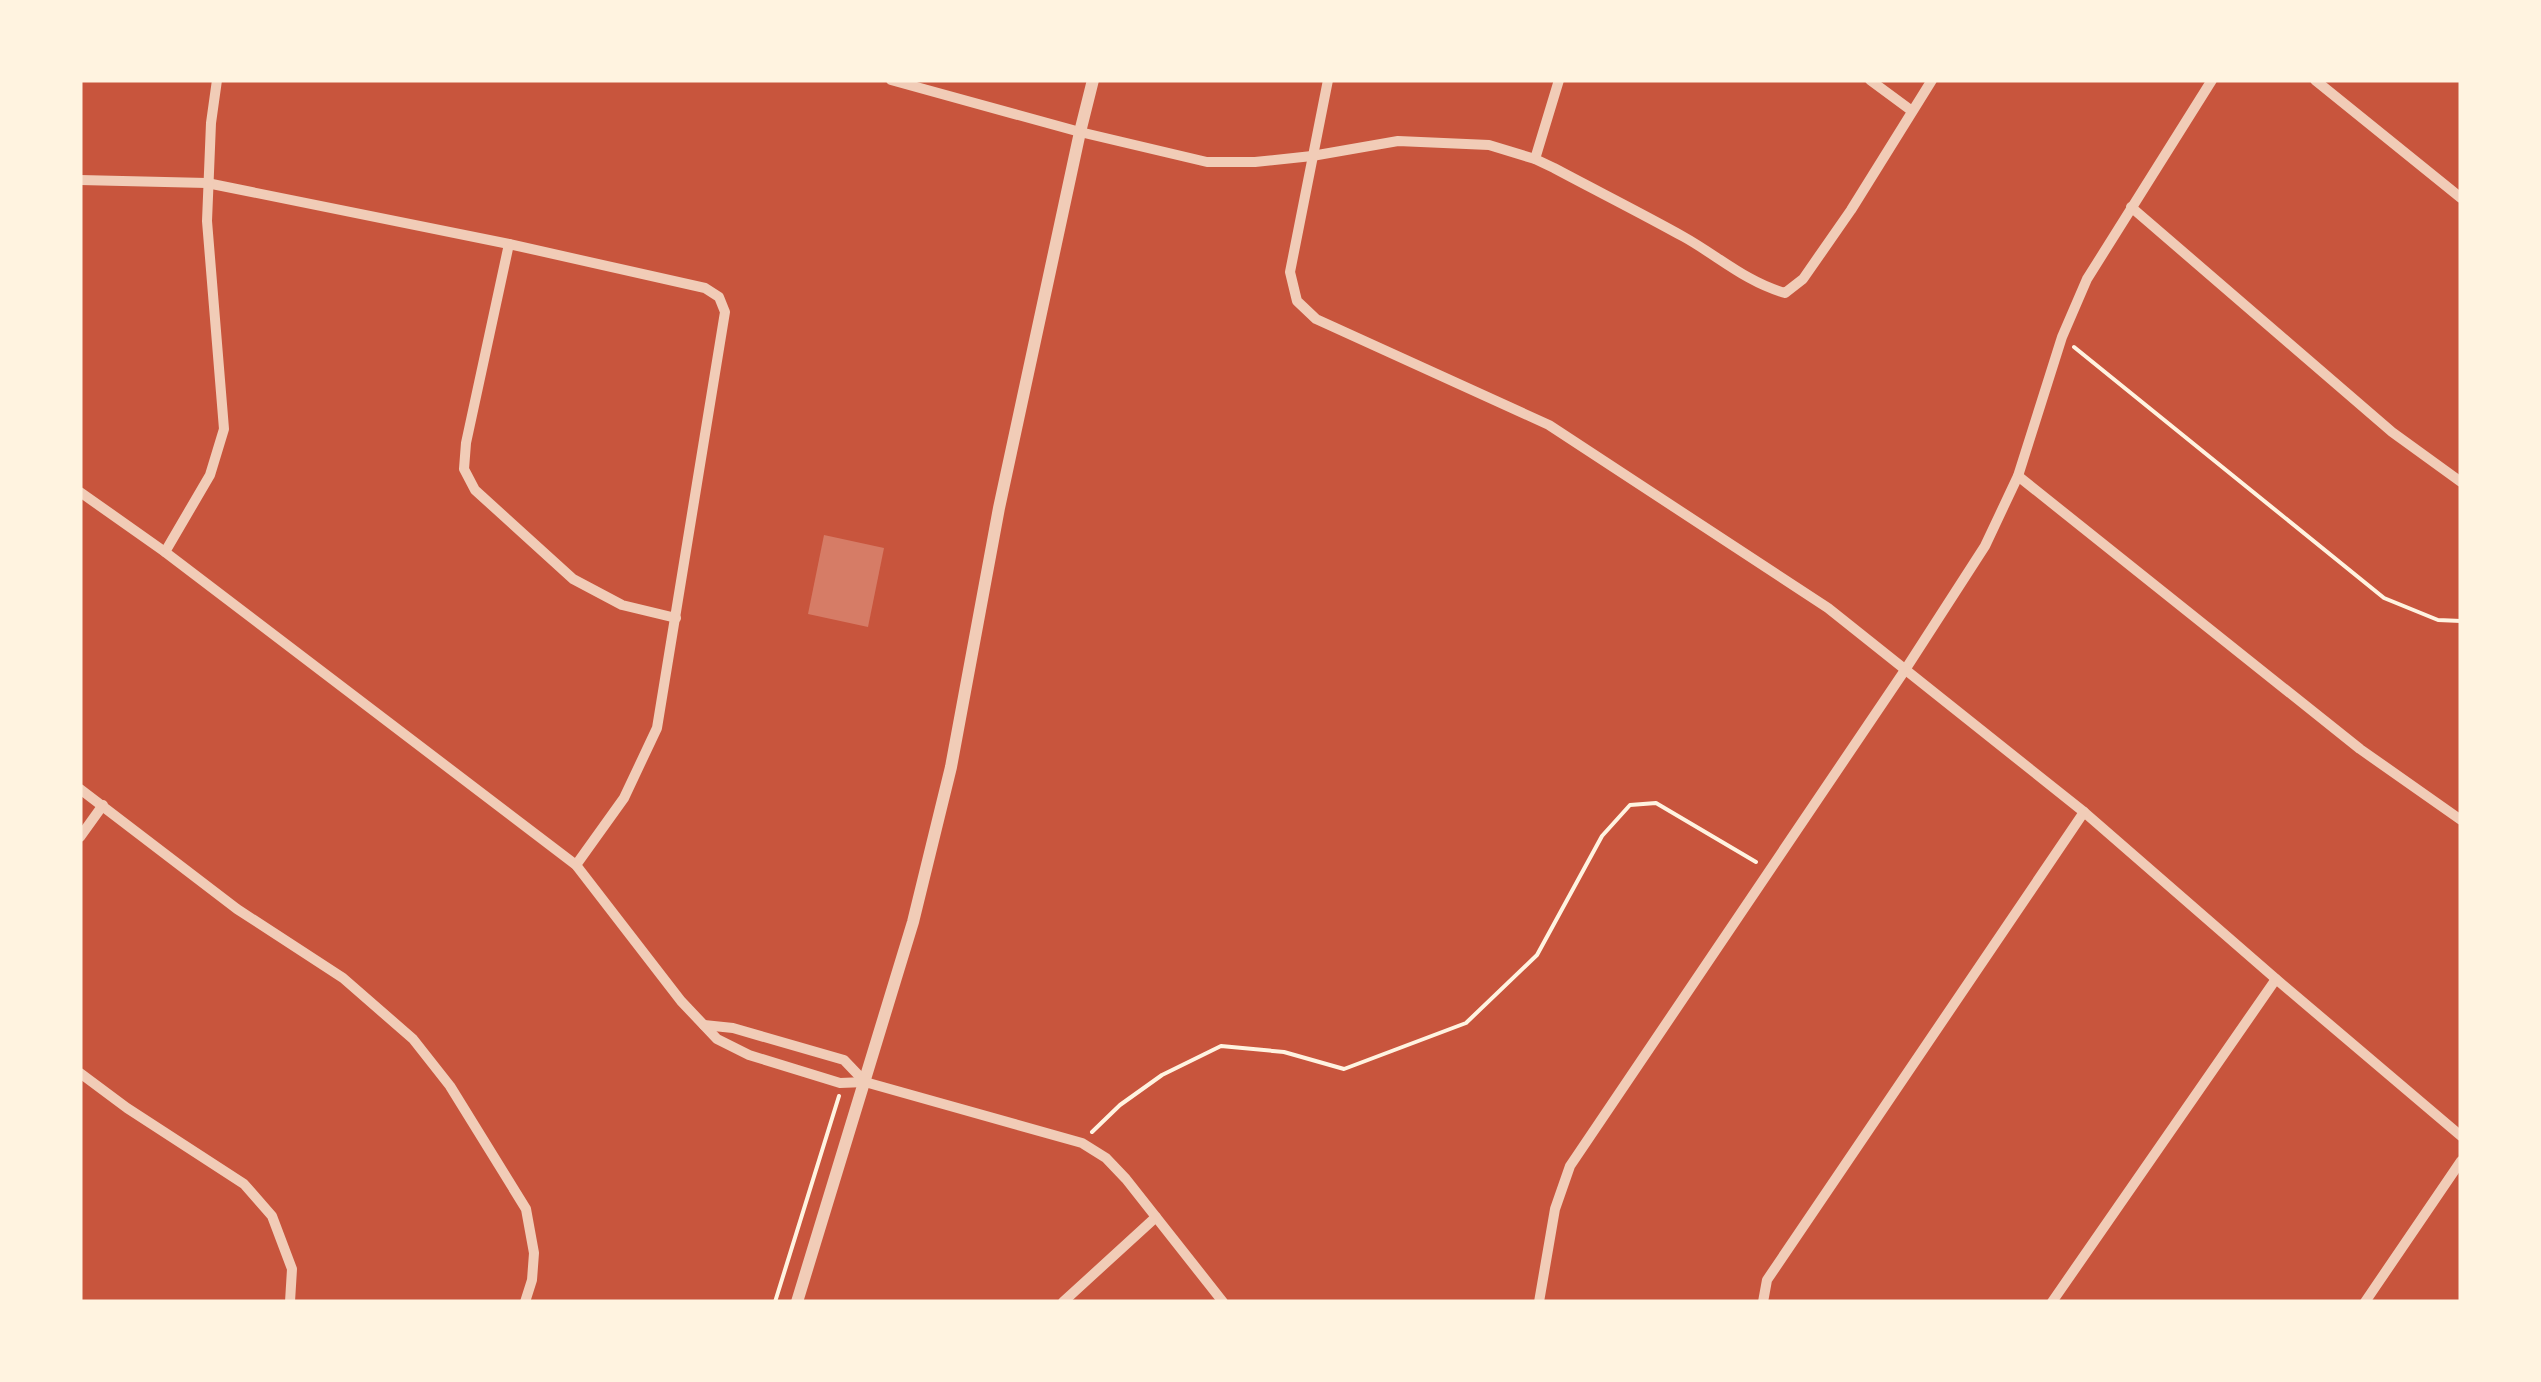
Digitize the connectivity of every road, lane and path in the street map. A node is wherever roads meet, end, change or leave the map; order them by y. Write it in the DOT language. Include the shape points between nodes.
graph roads {
  1 [pos="217,80"];
  2 [pos="892,80"];
  3 [pos="1093,80"];
  4 [pos="1328,80"];
  5 [pos="1559,80"];
  6 [pos="1870,80"];
  7 [pos="1932,80"];
  8 [pos="2212,80"];
  9 [pos="2316,80"];
  10 [pos="1912,111"];
  11 [pos="1080,132"];
  12 [pos="1312,156"];
  13 [pos="1535,159"];
  14 [pos="80,180"];
  15 [pos="207,183"];
  16 [pos="2461,198"];
  17 [pos="2131,207"];
  18 [pos="509,244"];
  19 [pos="2062,336"];
  20 [pos="2018,476"];
  21 [pos="2461,482"];
  22 [pos="80,492"];
  23 [pos="166,552"];
  24 [pos="676,618"];
  25 [pos="2461,621"];
  26 [pos="1905,670"];
  27 [pos="80,789"];
  28 [pos="103,805"];
  29 [pos="2084,812"];
  30 [pos="2461,820"];
  31 [pos="80,838"];
  32 [pos="576,865"];
  33 [pos="1769,870"];
  34 [pos="2276,979"];
  35 [pos="702,1024"];
  36 [pos="80,1073"];
  37 [pos="865,1082"];
  38 [pos="2461,1136"];
  39 [pos="1082,1143"];
  40 [pos="2461,1161"];
  41 [pos="1156,1216"];
  42 [pos="290,1302"];
  43 [pos="525,1302"];
  44 [pos="775,1302"];
  45 [pos="798,1302"];
  46 [pos="1062,1302"];
  47 [pos="1222,1302"];
  48 [pos="1538,1302"];
  49 [pos="1763,1302"];
  50 [pos="2052,1302"];
  51 [pos="2365,1302"];
  1 -- 15 [label="street"];
  2 -- 11 [label="street"];
  3 -- 11 [label="street"];
  4 -- 12 [label="street"];
  5 -- 13 [label="street"];
  6 -- 10 [label="street"];
  7 -- 10 [label="street"];
  8 -- 17 [label="street"];
  9 -- 16 [label="street"];
  10 -- 13 [label="street" via="1852,210 1803,279 1785,293"];
  11 -- 12 [label="street" via="1207,162"];
  11 -- 37 [label="street" via="951,768"];
  12 -- 13 [label="street" via="1398,142 1489,146"];
  12 -- 26 [label="street" via="1290,272 1296,300 1316,320 1549,426 1828,608"];
  14 -- 15 [label="street"];
  15 -- 18 [label="street"];
  15 -- 23 [label="street" via="224,429 210,475"];
  17 -- 19 [label="street"];
  17 -- 21 [label="street" via="2392,432"];
  18 -- 24 [label="street" via="464,468 474,490 573,579 622,606"];
  18 -- 24 [label="street" via="704,288 719,298 725,312"];
  19 -- 20 [label="street"];
  19 -- 25 [label="path" via="2384,598 2438,620"];
  20 -- 26 [label="street" via="1985,546"];
  20 -- 30 [label="street" via="2360,748"];
  22 -- 23 [label="street"];
  23 -- 32 [label="street"];
  24 -- 32 [label="street" via="658,728 624,798"];
  26 -- 29 [label="street"];
  26 -- 33 [label="street"];
  27 -- 28 [label="street"];
  28 -- 31 [label="street"];
  28 -- 43 [label="street" via="237,909 343,978 413,1039 526,1209 534,1252"];
  29 -- 34 [label="street"];
  29 -- 49 [label="street" via="1767,1280"];
  32 -- 35 [label="street"];
  33 -- 39 [label="path" via="1656,803 1630,805 1602,836 1538,955 1466,1023 1344,1068 1284,1052 1221,1046 1120,1104"];
  33 -- 48 [label="street" via="1570,1166 1554,1209"];
  34 -- 38 [label="street"];
  34 -- 50 [label="street"];
  35 -- 37 [label="street" via="844,1060"];
  35 -- 37 [label="street" via="748,1055 840,1083"];
  36 -- 42 [label="street" via="244,1184 272,1216 292,1269"];
  37 -- 39 [label="street"];
  37 -- 44 [label="path" via="840,1092"];
  37 -- 45 [label="street"];
  39 -- 41 [label="street" via="1106,1158"];
  40 -- 51 [label="street"];
  41 -- 46 [label="street"];
  41 -- 47 [label="street"];
}
